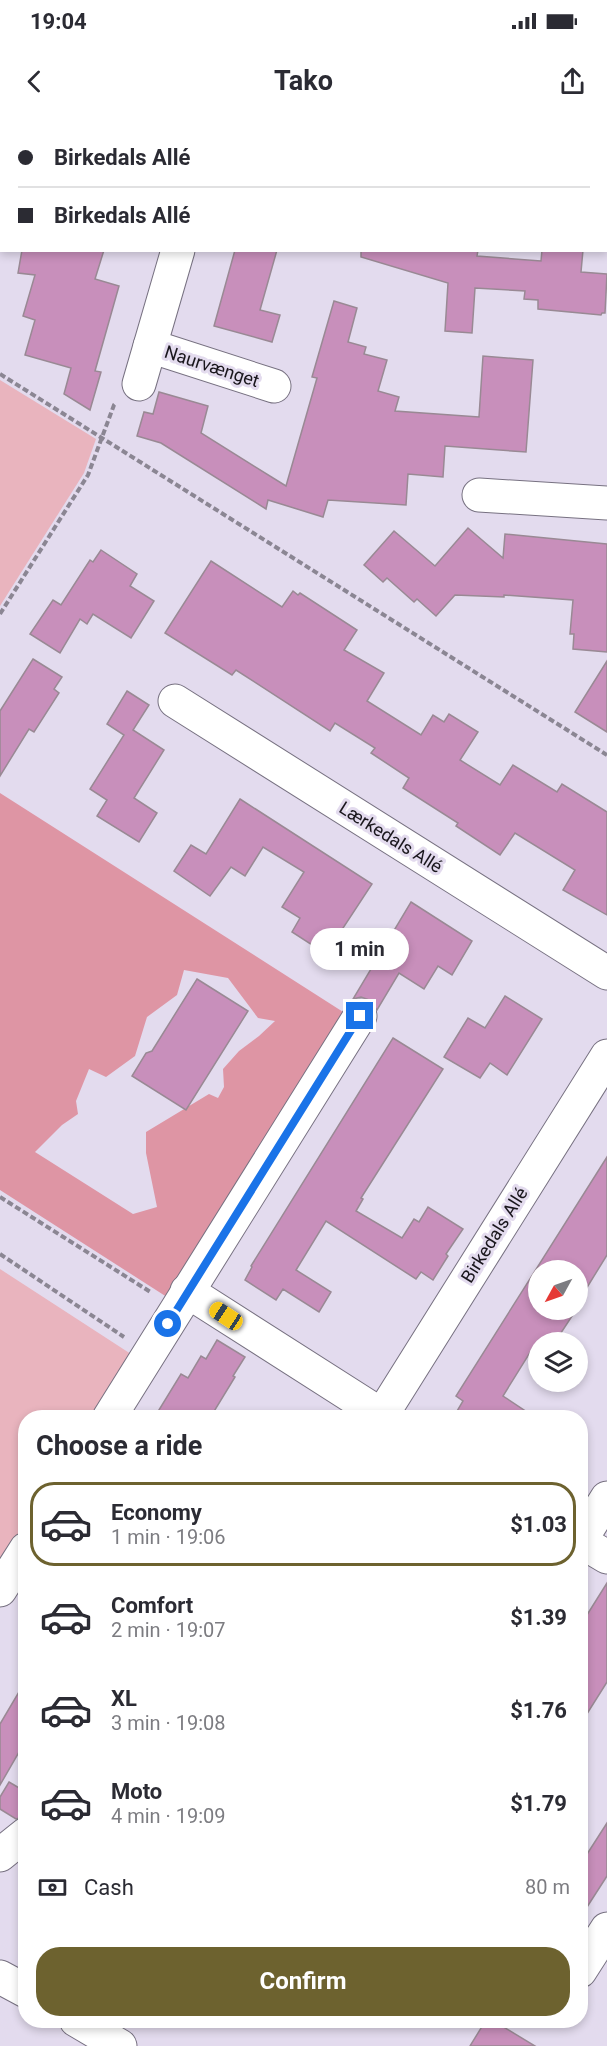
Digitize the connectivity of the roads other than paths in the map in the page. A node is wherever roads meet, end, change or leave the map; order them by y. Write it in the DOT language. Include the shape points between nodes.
graph roads {
  1 [pos="177,252"];
  2 [pos="150,346"];
  3 [pos="139,384"];
  4 [pos="274,386"];
  5 [pos="479,495"];
  6 [pos="607,503"];
  7 [pos="175,701"];
  8 [pos="607,973"];
  9 [pos="360,1016"];
  10 [pos="607,1056"];
  11 [pos="182,1300"];
  12 [pos="114,1410"];
  13 [pos="371,1410"];
  14 [pos="387,1410"];
  15 [pos="607,1498"];
  16 [pos="588,1528"];
  17 [pos="588,1546"];
  18 [pos="607,1557"];
  19 [pos="18,1562"];
  20 [pos="0,1590"];
  21 [pos="18,1840"];
  22 [pos="0,1855"];
  23 [pos="607,1929"];
  24 [pos="588,1959"];
  25 [pos="0,1977"];
  26 [pos="18,1987"];
  27 [pos="90,2028"];
  28 [pos="120,2046"];
  1 -- 2 [label="street, Naurvænget"];
  2 -- 3 [label="street, Naurvænget"];
  2 -- 4 [label="street, Naurvænget"];
  5 -- 6 [label="street"];
  7 -- 8 [label="street, Lærkedals Allé"];
  9 -- 11 [label="street"];
  10 -- 14 [label="street, Birkedals Allé"];
  11 -- 12 [label="street"];
  11 -- 13 [label="street, Birkedals Allé"];
  15 -- 16 [label="street"];
  17 -- 18 [label="street"];
  19 -- 20 [label="street"];
  21 -- 22 [label="street"];
  23 -- 24 [label="street"];
  25 -- 26 [label="street"];
  27 -- 28 [label="street"];
}
